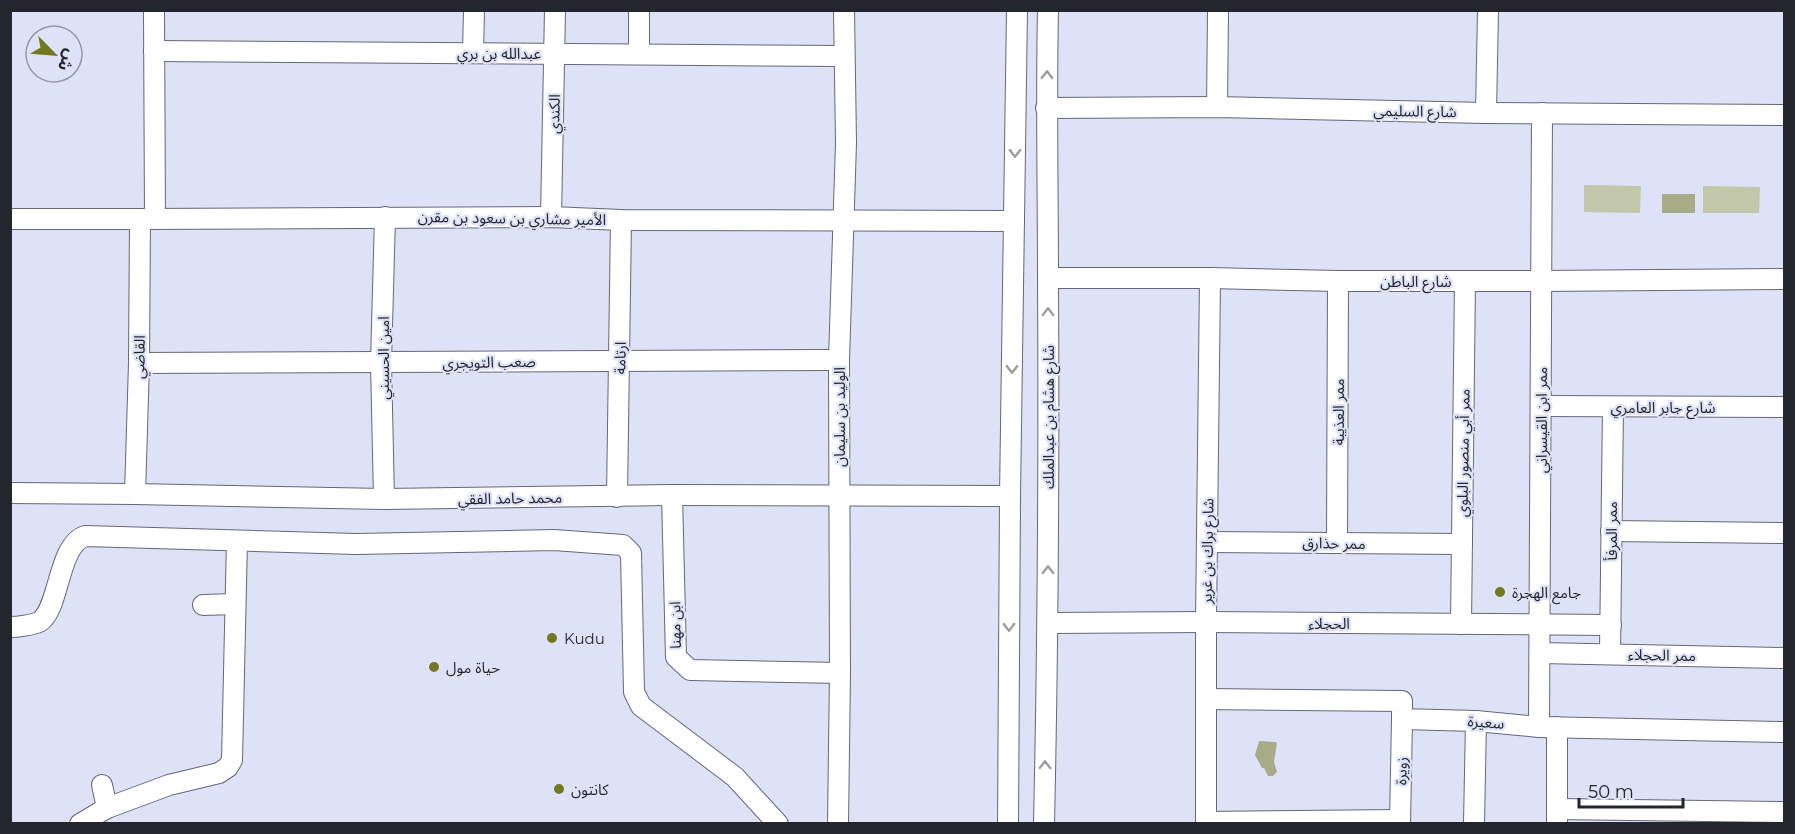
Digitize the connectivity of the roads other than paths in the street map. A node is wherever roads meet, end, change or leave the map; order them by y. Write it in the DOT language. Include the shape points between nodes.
graph roads {
  1 [pos="154,10"];
  2 [pos="474,10"];
  3 [pos="555,10"];
  4 [pos="639,10"];
  5 [pos="844,10"];
  6 [pos="1017,10"];
  7 [pos="1048,10"];
  8 [pos="1218,10"];
  9 [pos="1488,10"];
  10 [pos="154,51"];
  11 [pos="473,53"];
  12 [pos="555,54"];
  13 [pos="639,54"];
  14 [pos="843,56"];
  15 [pos="1217,107"];
  16 [pos="1046,108"];
  17 [pos="1486,113"];
  18 [pos="1542,113"];
  19 [pos="1785,115"];
  20 [pos="386,217"];
  21 [pos="551,217"];
  22 [pos="10,219"];
  23 [pos="147,219"];
  24 [pos="621,220"];
  25 [pos="844,220"];
  26 [pos="1014,221"];
  27 [pos="1048,278"];
  28 [pos="1210,278"];
  29 [pos="1785,279"];
  30 [pos="1338,281"];
  31 [pos="1465,281"];
  32 [pos="1541,281"];
  33 [pos="620,360"];
  34 [pos="839,360"];
  35 [pos="139,363"];
  36 [pos="381,363"];
  37 [pos="1541,406"];
  38 [pos="1613,407"];
  39 [pos="1785,407"];
  40 [pos="10,493"];
  41 [pos="135,494"];
  42 [pos="840,494"];
  43 [pos="672,495"];
  44 [pos="1010,496"];
  45 [pos="617,497"];
  46 [pos="384,499"];
  47 [pos="1611,531"];
  48 [pos="1785,533"];
  49 [pos="237,541"];
  50 [pos="1207,542"];
  51 [pos="1337,542"];
  52 [pos="1462,544"];
  53 [pos="235,604"];
  54 [pos="203,605"];
  55 [pos="1206,622"];
  56 [pos="1048,623"];
  57 [pos="1461,624"];
  58 [pos="1611,625"];
  59 [pos="1540,626"];
  60 [pos="10,627"];
  61 [pos="1540,653"];
  62 [pos="1610,654"];
  63 [pos="1785,658"];
  64 [pos="840,673"];
  65 [pos="1206,699"];
  66 [pos="1402,719"];
  67 [pos="1476,721"];
  68 [pos="1548,727"];
  69 [pos="1785,732"];
  70 [pos="102,785"];
  71 [pos="107,808"];
  72 [pos="1785,812"];
  73 [pos="1557,816"];
  74 [pos="1680,817"];
  75 [pos="1400,822"];
  76 [pos="1206,823"];
  77 [pos="80,824"];
  78 [pos="778,824"];
  79 [pos="838,824"];
  80 [pos="1008,824"];
  81 [pos="1044,824"];
  82 [pos="1474,824"];
  1 -- 10 [label="street, القاضي"];
  2 -- 11 [label="street"];
  3 -- 12 [label="street, الكندي"];
  4 -- 13 [label="street"];
  5 -- 14 [label="street, الوليد بن سليمان"];
  6 -- 26 [label="street, one-way"];
  16 -- 7 [label="street, شارع هشام بن عبدالملك, one-way"];
  8 -- 15 [label="street"];
  9 -- 17 [label="street"];
  10 -- 11 [label="street, عبدالله بن بري"];
  10 -- 23 [label="street, القاضي"];
  11 -- 12 [label="street, عبدالله بن بري"];
  12 -- 13 [label="street, عبدالله بن بري"];
  12 -- 21 [label="street, الكندي"];
  13 -- 14 [label="street, عبدالله بن بري"];
  14 -- 25 [label="street, الوليد بن سليمان"];
  15 -- 16 [label="street, شارع السليمي"];
  15 -- 17 [label="street, شارع السليمي"];
  16 -- 27 [label="street, شارع هشام بن عبدالملك"];
  17 -- 18 [label="street, شارع السليمي"];
  18 -- 19 [label="street, شارع السليمي"];
  18 -- 32 [label="street, ممر ابن القيسراني"];
  20 -- 21 [label="street, الأمير مشاري بن سعود بن مقرن"];
  20 -- 23 [label="street, الأمير مشاري بن سعود بن مقرن"];
  20 -- 36 [label="street, امين الحسيني"];
  21 -- 24 [label="street, الأمير مشاري بن سعود بن مقرن"];
  22 -- 23 [label="street, الأمير مشاري بن سعود بن مقرن"];
  23 -- 35 [label="street, القاضي"];
  24 -- 25 [label="street, الأمير مشاري بن سعود بن مقرن"];
  24 -- 33 [label="street, ارتامة"];
  25 -- 26 [label="street, الأمير مشاري بن سعود بن مقرن"];
  25 -- 34 [label="street, الوليد بن سليمان"];
  26 -- 44 [label="street, one-way"];
  27 -- 28 [label="street, شارع الباطن"];
  56 -- 27 [label="street, شارع هشام بن عبدالملك, one-way"];
  28 -- 30 [label="street, شارع الباطن"];
  28 -- 50 [label="street, شارع براك بن غرير"];
  29 -- 32 [label="street, شارع الباطن"];
  30 -- 31 [label="street, شارع الباطن"];
  30 -- 51 [label="street, ممر العذيبة"];
  31 -- 32 [label="street, شارع الباطن"];
  31 -- 52 [label="street, ممر أبي منصور البلوي"];
  32 -- 37 [label="street, ممر ابن القيسراني"];
  33 -- 34 [label="street, صعب التويجري"];
  33 -- 36 [label="street, صعب التويجري"];
  33 -- 45 [label="street, ارتامة"];
  34 -- 42 [label="street, الوليد بن سليمان"];
  35 -- 36 [label="street, صعب التويجري"];
  35 -- 41 [label="street, القاضي"];
  36 -- 46 [label="street, امين الحسيني"];
  37 -- 38 [label="street, شارع جابر العامري"];
  37 -- 59 [label="street, ممر ابن القيسراني"];
  38 -- 39 [label="street, شارع جابر العامري"];
  38 -- 47 [label="street, ممر المرفأ"];
  40 -- 41 [label="street, محمد حامد الفقي"];
  41 -- 46 [label="street, محمد حامد الفقي"];
  42 -- 43 [label="street, محمد حامد الفقي"];
  42 -- 44 [label="street, محمد حامد الفقي"];
  42 -- 64 [label="street, الوليد بن سليمان"];
  43 -- 45 [label="street, محمد حامد الفقي"];
  43 -- 64 [label="street, ابن مهنا" via="676,657 690,670"];
  44 -- 80 [label="street, one-way"];
  45 -- 46 [label="street, محمد حامد الفقي"];
  47 -- 48 [label="street"];
  47 -- 58 [label="street, ممر المرفأ"];
  49 -- 53 [label="street"];
  49 -- 60 [label="street" via="79,538 65,561 48,611 39,621"];
  49 -- 78 [label="street" via="356,544 554,540 623,545 631,553 634,692 641,706 735,777"];
  50 -- 51 [label="street, ممر حذارق"];
  50 -- 55 [label="street, شارع براك بن غرير"];
  51 -- 52 [label="street, ممر حذارق"];
  52 -- 57 [label="street, ممر أبي منصور البلوي"];
  53 -- 54 [label="street"];
  53 -- 71 [label="street" via="232,760 228,767"];
  55 -- 56 [label="street, الحجلاء"];
  55 -- 57 [label="street, الحجلاء"];
  55 -- 65 [label="street, شارع براك بن غرير"];
  81 -- 56 [label="street, شارع هشام بن عبدالملك, one-way"];
  57 -- 59 [label="street, الحجلاء"];
  58 -- 59 [label="street, الحجلاء"];
  58 -- 62 [label="street, ممر المرفأ"];
  59 -- 61 [label="street, ممر ابن القيسراني"];
  61 -- 62 [label="street, ممر الحجلاء"];
  61 -- 68 [label="street, ممر ابن القيسراني"];
  62 -- 63 [label="street, ممر الحجلاء"];
  64 -- 79 [label="street, الوليد بن سليمان"];
  65 -- 66 [label="street" via="1402,701"];
  65 -- 76 [label="street, شارع براك بن غرير"];
  66 -- 67 [label="street, سعيرة"];
  66 -- 75 [label="street, زويرة"];
  67 -- 68 [label="street, سعيرة"];
  67 -- 82 [label="street"];
  68 -- 69 [label="street, سعيرة"];
  68 -- 73 [label="street, ممر ابن القيسراني"];
  70 -- 71 [label="street"];
  71 -- 77 [label="street"];
  72 -- 74 [label="street"];
  73 -- 74 [label="street"];
  75 -- 76 [label="street"];
}
